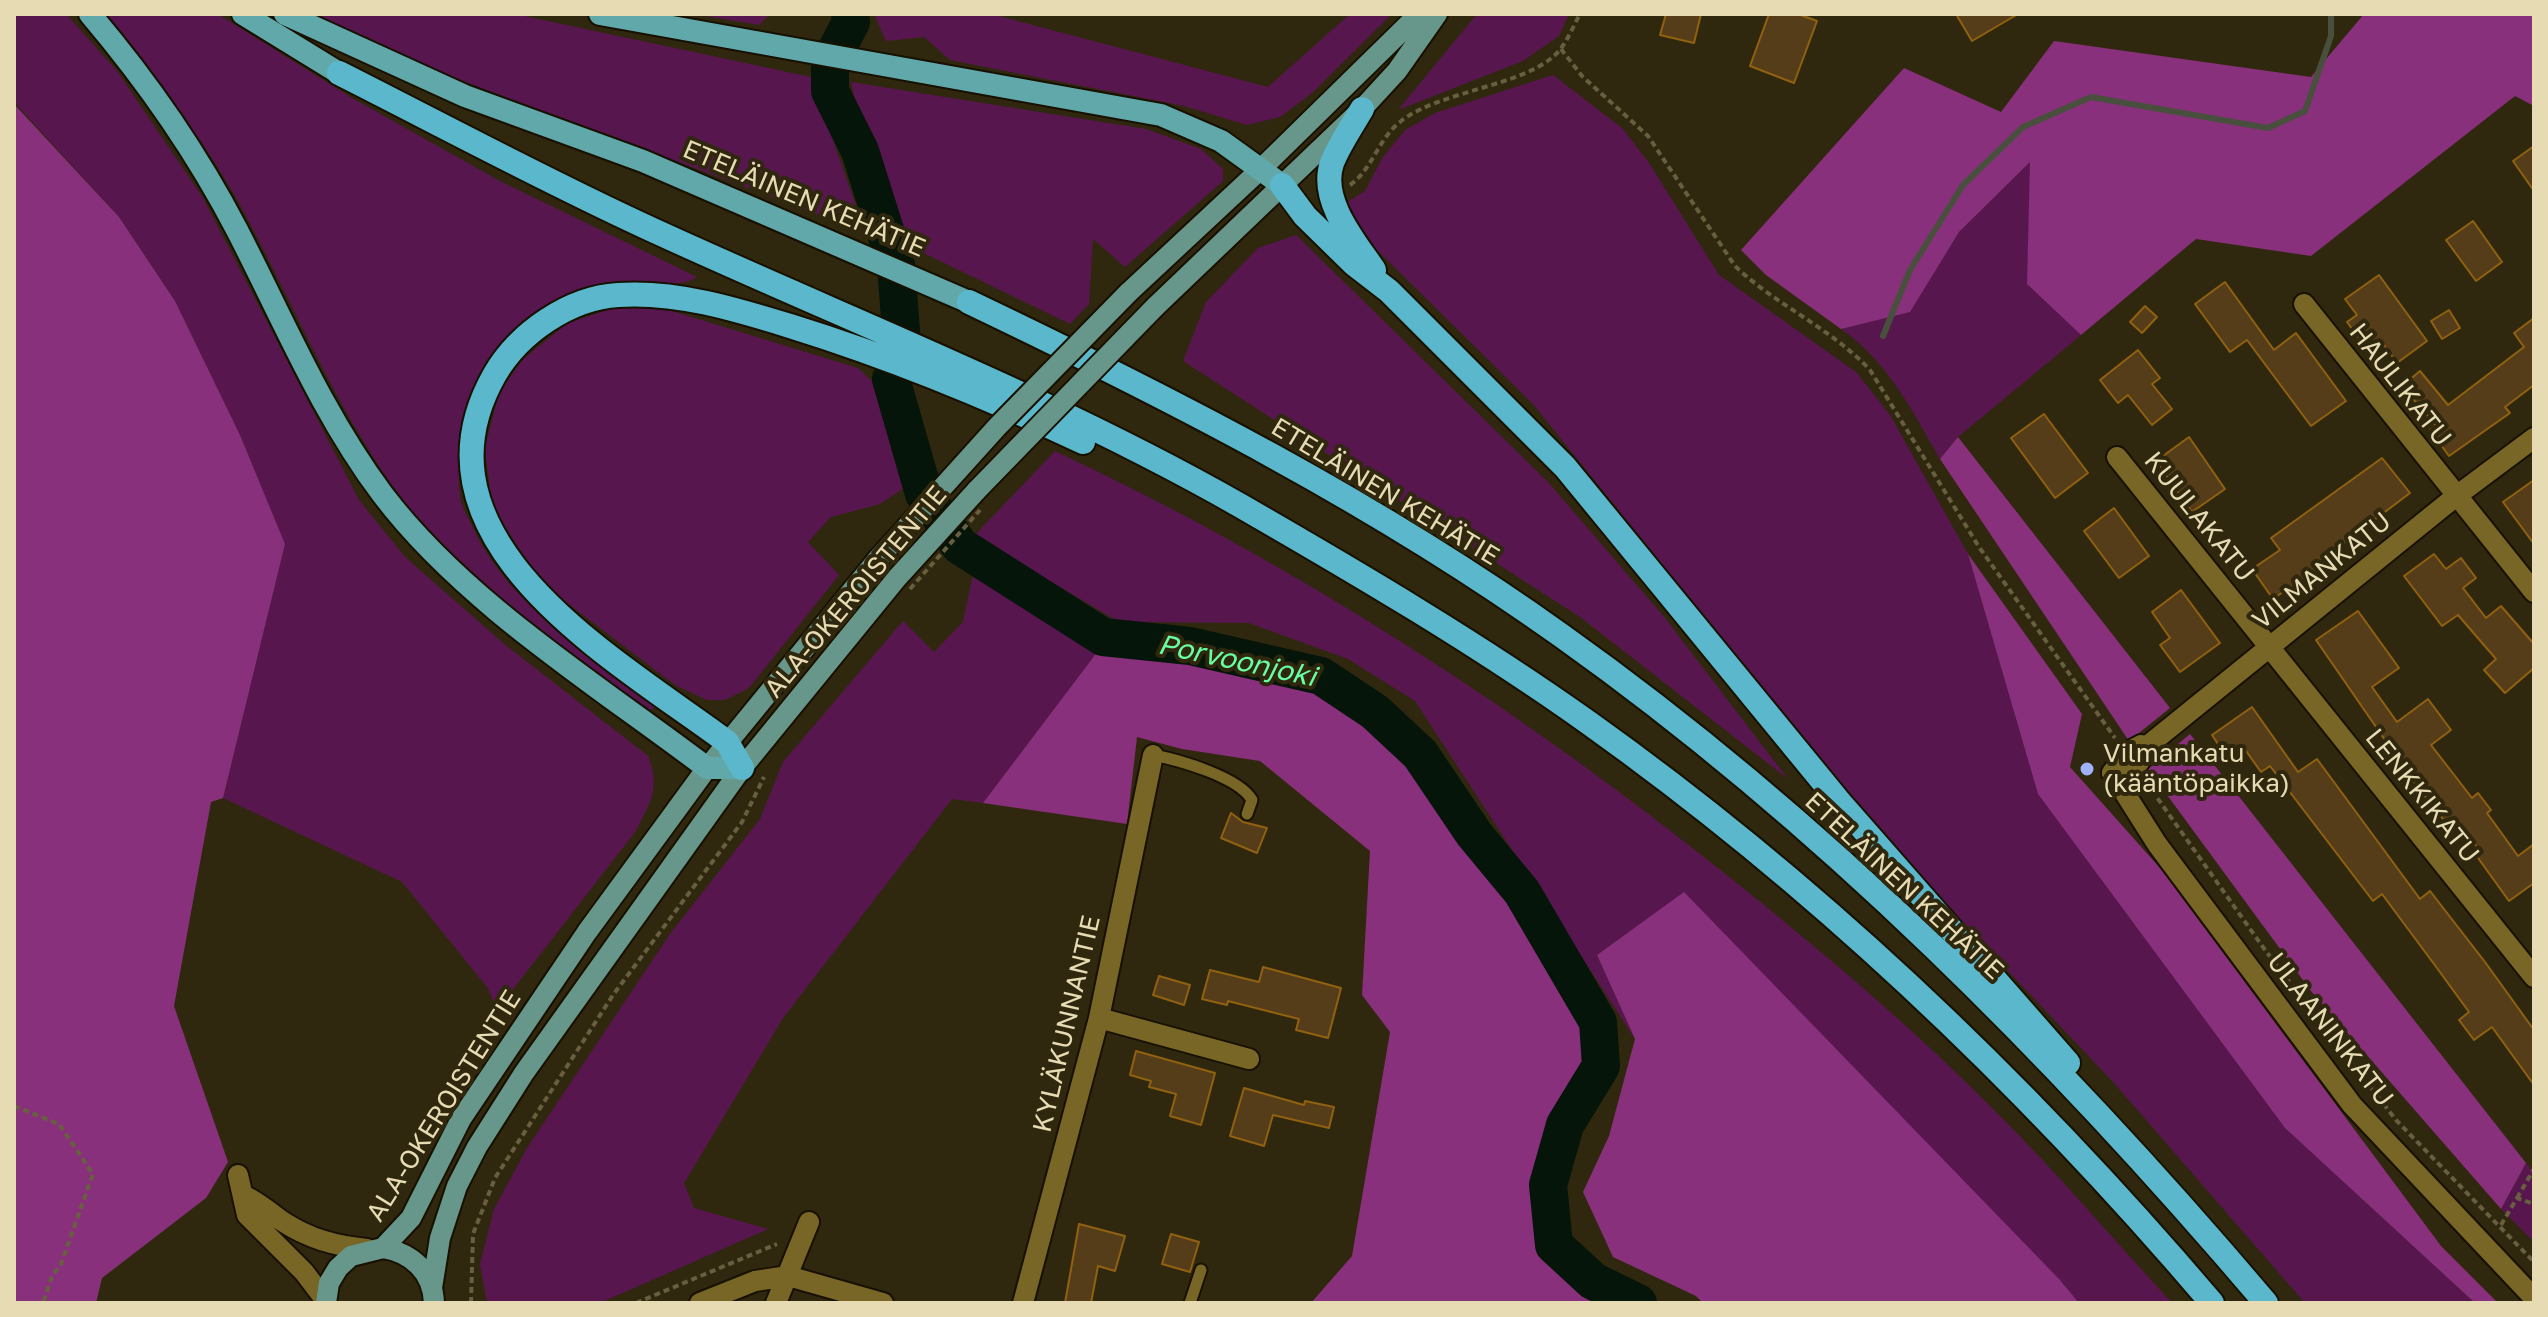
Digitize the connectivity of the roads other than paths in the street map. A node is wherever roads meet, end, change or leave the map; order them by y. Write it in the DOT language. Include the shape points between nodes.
graph roads {
  1 [pos="90,14"];
  2 [pos="243,14"];
  3 [pos="285,14"];
  4 [pos="600,14"];
  5 [pos="1419,14"];
  6 [pos="1437,14"];
  7 [pos="339,73"];
  8 [pos="1362,109"];
  9 [pos="1262,168"];
  10 [pos="1282,185"];
  11 [pos="1389,291"];
  12 [pos="969,302"];
  13 [pos="2304,304"];
  14 [pos="970,381"];
  15 [pos="2534,438"];
  16 [pos="2117,457"];
  17 [pos="2455,497"];
  18 [pos="2534,592"];
  19 [pos="2269,647"];
  20 [pos="727,742"];
  21 [pos="1153,755"];
  22 [pos="707,768"];
  23 [pos="742,768"];
  24 [pos="2112,773"];
  25 [pos="1247,814"];
  26 [pos="2534,977"];
  27 [pos="1099,1018"];
  28 [pos="1249,1059"];
  29 [pos="238,1175"];
  30 [pos="245,1196"];
  31 [pos="809,1222"];
  32 [pos="375,1248"];
  33 [pos="1201,1270"];
  34 [pos="788,1276"];
  35 [pos="433,1295"];
  36 [pos="2534,1298"];
  37 [pos="326,1302"];
  38 [pos="700,1303"];
  39 [pos="776,1303"];
  40 [pos="883,1303"];
  41 [pos="1023,1303"];
  42 [pos="1190,1303"];
  43 [pos="2212,1303"];
  44 [pos="2269,1303"];
  1 -- 22 [label="highway" via="193,154 309,374 383,494 420,539 492,606"];
  2 -- 7 [label="highway"];
  3 -- 12 [label="highway, ETELÄINEN KEHÄTIE" via="465,96 603,145"];
  4 -- 9 [label="highway" via="1161,115 1221,141"];
  5 -- 9 [label="main road, ALA-OKEROISTENTIE"];
  6 -- 8 [label="main road, ALA-OKEROISTENTIE"];
  7 -- 14 [label="highway" via="639,224 839,313"];
  8 -- 10 [label="main road, ALA-OKEROISTENTIE"];
  8 -- 11 [label="highway" via="1331,165 1330,191 1335,208"];
  9 -- 10 [label="highway"];
  9 -- 20 [label="main road, ALA-OKEROISTENTIE, bridge" via="1128,293 997,427 877,560"];
  10 -- 11 [label="highway" via="1297,208"];
  10 -- 23 [label="main road, ALA-OKEROISTENTIE, bridge" via="1019,445"];
  11 -- 44 [label="highway" via="1565,467 1842,805 2194,1208"];
  12 -- 44 [label="highway, ETELÄINEN KEHÄTIE" via="1140,383 1313,476 1465,571 1634,691 1769,798 1918,935 2176,1197"];
  13 -- 17 [label="street, HAULIKATU"];
  14 -- 20 [label="highway" via="662,295 615,295 582,304 549,319 501,363 482,396 472,473 479,508 501,553 533,592 568,622"];
  14 -- 43 [label="highway" via="1237,504 1459,637 1589,723 1734,835 1872,953 1998,1073"];
  15 -- 17 [label="street, VILMANKATU"];
  16 -- 19 [label="street, KUULAKATU"];
  17 -- 18 [label="street"];
  17 -- 19 [label="street, VILMANKATU"];
  19 -- 24 [label="street, VILMANKATU" via="2146,747 2147,752"];
  19 -- 26 [label="street, LENKKIKATU"];
  20 -- 22 [label="main road, ALA-OKEROISTENTIE"];
  20 -- 23 [label="highway"];
  21 -- 25 [label="lane" via="1246,789 1252,800"];
  21 -- 27 [label="street, KYLÄKUNNANTIE"];
  22 -- 23 [label="highway"];
  22 -- 32 [label="main road, ALA-OKEROISTENTIE" via="508,1047 461,1119 411,1218"];
  23 -- 35 [label="main road, ALA-OKEROISTENTIE" via="610,949 477,1147 440,1238"];
  24 -- 36 [label="street, ULAANINKATU" via="2166,857 2352,1105"];
  27 -- 28 [label="street"];
  27 -- 41 [label="street, KYLÄKUNNANTIE"];
  29 -- 30 [label="street"];
  30 -- 32 [label="street" via="310,1237"];
  30 -- 37 [label="street" via="247,1215 311,1279"];
  31 -- 34 [label="street"];
  32 -- 35 [label="main road" via="396,1250 419,1264"];
  32 -- 37 [label="main road, ALA-OKEROISTENTIE" via="338,1268"];
  33 -- 42 [label="lane"];
  34 -- 38 [label="street" via="755,1281"];
  34 -- 39 [label="street"];
  34 -- 40 [label="street"];
}
